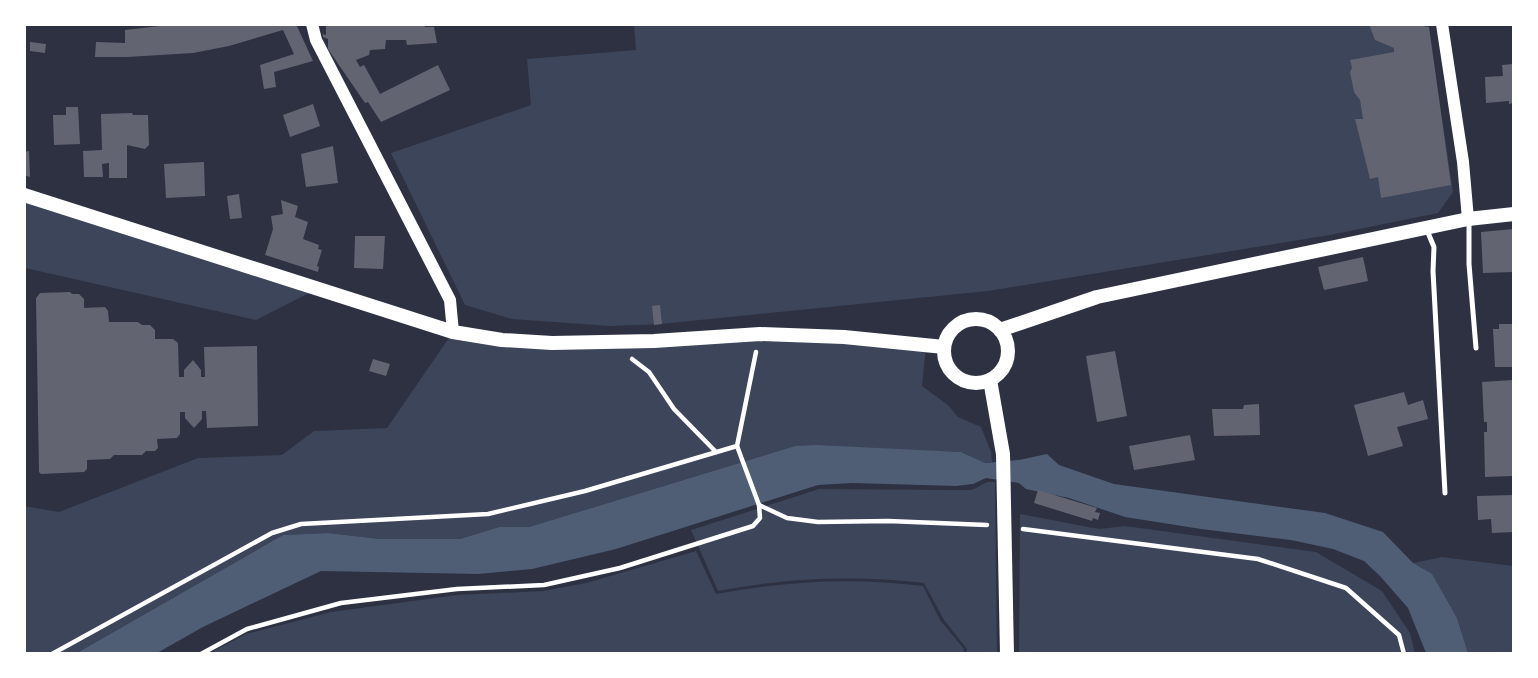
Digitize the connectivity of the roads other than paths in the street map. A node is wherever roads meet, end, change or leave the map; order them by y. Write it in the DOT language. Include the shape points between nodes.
graph roads {
  1 [pos="312,24"];
  2 [pos="1442,24"];
  3 [pos="24,195"];
  4 [pos="1514,214"];
  5 [pos="1468,219"];
  6 [pos="1426,228"];
  7 [pos="1000,330"];
  8 [pos="453,332"];
  9 [pos="944,347"];
  10 [pos="1476,348"];
  11 [pos="990,380"];
  12 [pos="1445,493"];
  13 [pos="1007,653"];
  1 -- 8 [label="street" via="316,40 450,300"];
  2 -- 5 [label="street"];
  3 -- 8 [label="main road"];
  4 -- 5 [label="main road"];
  5 -- 6 [label="main road"];
  5 -- 10 [label="lane"];
  6 -- 7 [label="main road" via="1097,297"];
  6 -- 12 [label="lane" via="1434,247"];
  7 -- 9 [label="main road" via="984,320 966,321 951,331"];
  7 -- 11 [label="main road" via="1007,356"];
  8 -- 9 [label="main road" via="552,343 760,334"];
  9 -- 11 [label="main road" via="947,363 957,376 973,383"];
  11 -- 13 [label="main road" via="1003,454"];
}
